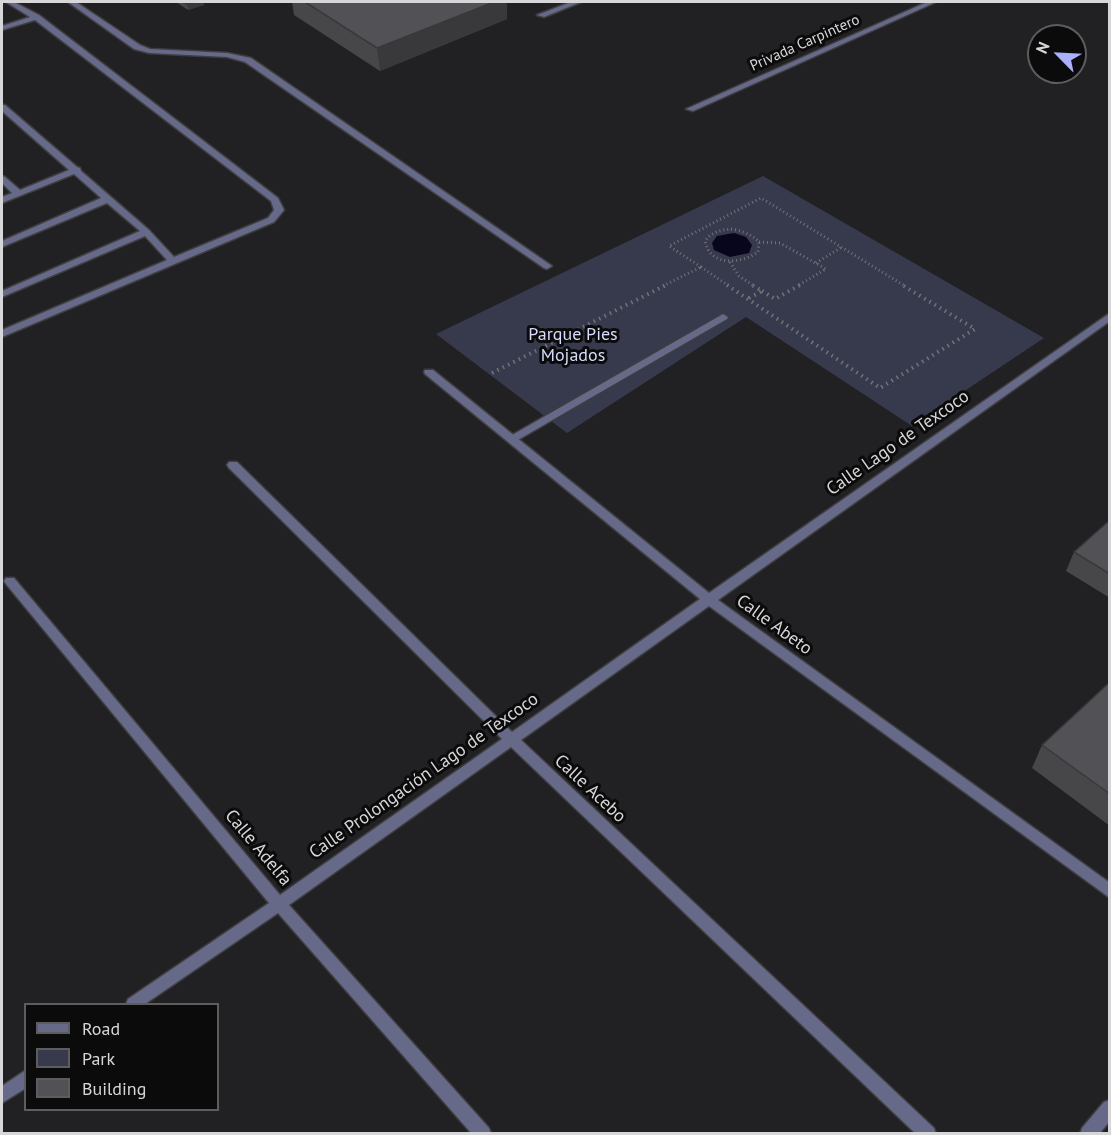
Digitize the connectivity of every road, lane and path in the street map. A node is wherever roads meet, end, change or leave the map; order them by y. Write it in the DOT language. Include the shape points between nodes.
graph roads {
  1 [pos="9,2"];
  2 [pos="72,2"];
  3 [pos="577,2"];
  4 [pos="932,2"];
  5 [pos="541,15"];
  6 [pos="36,16"];
  7 [pos="2,28"];
  8 [pos="2,107"];
  9 [pos="690,109"];
  10 [pos="77,170"];
  11 [pos="2,179"];
  12 [pos="18,193"];
  13 [pos="107,199"];
  14 [pos="2,200"];
  15 [pos="146,232"];
  16 [pos="759,242"];
  17 [pos="2,244"];
  18 [pos="842,248"];
  19 [pos="173,261"];
  20 [pos="730,261"];
  21 [pos="815,263"];
  22 [pos="547,266"];
  23 [pos="701,267"];
  24 [pos="762,291"];
  25 [pos="2,294"];
  26 [pos="749,298"];
  27 [pos="1110,316"];
  28 [pos="723,317"];
  29 [pos="2,334"];
  30 [pos="429,372"];
  31 [pos="492,373"];
  32 [pos="512,438"];
  33 [pos="233,465"];
  34 [pos="10,581"];
  35 [pos="708,599"];
  36 [pos="511,739"];
  37 [pos="1110,892"];
  38 [pos="279,904"];
  39 [pos="136,1003"];
  40 [pos="24,1079"];
  41 [pos="2,1095"];
  42 [pos="1110,1108"];
  43 [pos="483,1134"];
  44 [pos="928,1134"];
  45 [pos="1088,1134"];
  1 -- 6 [label="street"];
  2 -- 22 [label="street" via="143,49 248,60"];
  3 -- 5 [label="street"];
  4 -- 9 [label="street, Privada Carpintero"];
  6 -- 7 [label="street"];
  6 -- 19 [label="street" via="275,200 279,210 271,220"];
  8 -- 10 [label="street"];
  10 -- 12 [label="street"];
  10 -- 13 [label="street"];
  11 -- 12 [label="street"];
  12 -- 14 [label="street"];
  13 -- 15 [label="street"];
  13 -- 17 [label="street"];
  15 -- 19 [label="street"];
  15 -- 25 [label="street"];
  16 -- 20 [label="path" via="759,252 754,256"];
  16 -- 20 [label="path" via="748,233 731,229 708,236 708,252"];
  16 -- 21 [label="path" via="780,243"];
  18 -- 21 [label="path"];
  18 -- 23 [label="path" via="761,198 669,246"];
  18 -- 26 [label="path" via="975,329 880,388"];
  19 -- 29 [label="street"];
  20 -- 24 [label="path" via="739,276"];
  21 -- 24 [label="path" via="826,269 775,299"];
  23 -- 26 [label="path"];
  23 -- 31 [label="path"];
  24 -- 26 [label="path"];
  27 -- 35 [label="street, Calle Lago de Texcoco"];
  28 -- 32 [label="street"];
  30 -- 32 [label="street, Calle Abeto"];
  32 -- 35 [label="street, Calle Abeto"];
  33 -- 36 [label="street, Calle Acebo"];
  34 -- 38 [label="street, Calle Adelfa"];
  35 -- 36 [label="street, Calle Prolongación Lago de Texcoco"];
  35 -- 37 [label="street, Calle Abeto"];
  36 -- 38 [label="street, Calle Prolongación Lago de Texcoco"];
  36 -- 44 [label="street, Calle Acebo"];
  38 -- 39 [label="street, Calle Prolongación Lago de Texcoco"];
  38 -- 43 [label="street, Calle Adelfa"];
  40 -- 41 [label="street"];
  42 -- 45 [label="street"];
}
